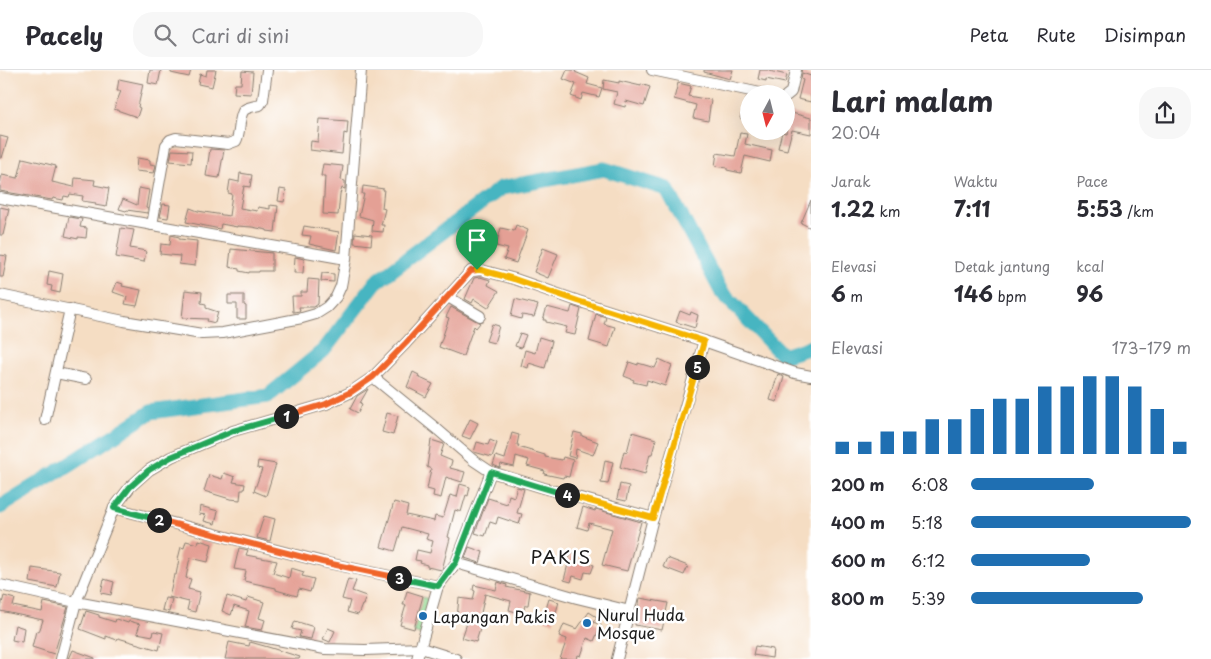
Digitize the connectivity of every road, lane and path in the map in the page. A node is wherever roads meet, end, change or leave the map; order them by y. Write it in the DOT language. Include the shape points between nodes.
graph roads {
  1 [pos="267,70"];
  2 [pos="360,70"];
  3 [pos="652,70"];
  4 [pos="796,70"];
  5 [pos="793,85"];
  6 [pos="740,89"];
  7 [pos="0,198"];
  8 [pos="152,224"];
  9 [pos="346,259"];
  10 [pos="0,295"];
  11 [pos="448,297"];
  12 [pos="70,310"];
  13 [pos="480,316"];
  14 [pos="704,341"];
  15 [pos="56,373"];
  16 [pos="811,376"];
  17 [pos="373,377"];
  18 [pos="86,379"];
  19 [pos="45,420"];
  20 [pos="491,472"];
  21 [pos="114,508"];
  22 [pos="653,518"];
  23 [pos="456,562"];
  24 [pos="0,585"];
  25 [pos="438,586"];
  26 [pos="76,602"];
  27 [pos="630,611"];
  28 [pos="421,648"];
  29 [pos="61,659"];
  30 [pos="417,659"];
  31 [pos="456,659"];
  32 [pos="617,659"];
  1 -- 8 [label="street" via="264,100 260,105 244,110 236,141 228,144 176,138 166,145"];
  2 -- 9 [label="street"];
  3 -- 6 [label="street"];
  4 -- 5 [label="street"];
  7 -- 8 [label="street"];
  8 -- 9 [label="street"];
  9 -- 12 [label="street" via="336,297 316,314 302,318 202,334"];
  10 -- 12 [label="street"];
  11 -- 13 [label="street"];
  11 -- 14 [label="street" via="469,273 481,270"];
  11 -- 17 [label="street"];
  12 -- 15 [label="street"];
  14 -- 16 [label="street"];
  14 -- 22 [label="street"];
  15 -- 18 [label="street"];
  15 -- 19 [label="street"];
  17 -- 20 [label="street"];
  17 -- 21 [label="street" via="326,404 233,431 171,457 130,487"];
  20 -- 22 [label="street"];
  20 -- 23 [label="street"];
  21 -- 25 [label="street" via="322,562"];
  21 -- 26 [label="street"];
  22 -- 27 [label="street"];
  23 -- 25 [label="street"];
  23 -- 27 [label="street"];
  24 -- 26 [label="street"];
  25 -- 28 [label="street"];
  26 -- 28 [label="street" via="325,650"];
  26 -- 29 [label="street"];
  27 -- 32 [label="street"];
  28 -- 30 [label="street"];
  28 -- 31 [label="street"];
}
